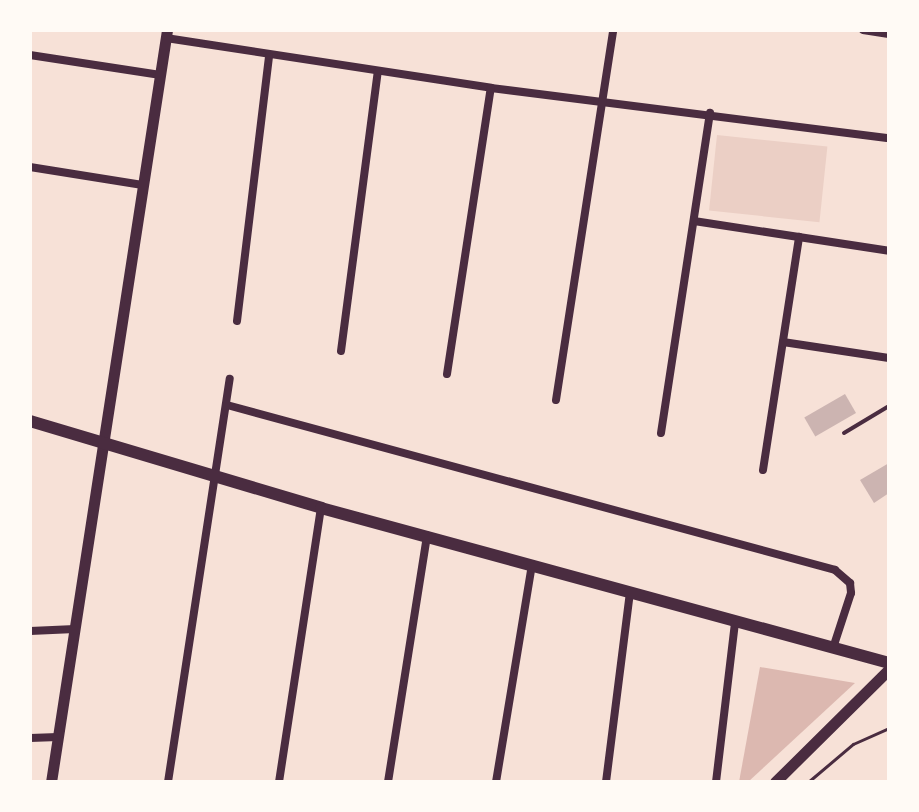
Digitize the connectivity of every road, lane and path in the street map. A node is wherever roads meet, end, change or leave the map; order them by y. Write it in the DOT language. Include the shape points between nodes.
graph roads {
  1 [pos="613,30"];
  2 [pos="863,30"];
  3 [pos="166,34"];
  4 [pos="889,34"];
  5 [pos="30,55"];
  6 [pos="269,57"];
  7 [pos="378,71"];
  8 [pos="160,75"];
  9 [pos="491,88"];
  10 [pos="602,99"];
  11 [pos="710,113"];
  12 [pos="889,138"];
  13 [pos="30,167"];
  14 [pos="143,185"];
  15 [pos="694,221"];
  16 [pos="799,237"];
  17 [pos="889,251"];
  18 [pos="237,321"];
  19 [pos="783,342"];
  20 [pos="341,351"];
  21 [pos="889,358"];
  22 [pos="447,374"];
  23 [pos="230,379"];
  24 [pos="556,400"];
  25 [pos="227,405"];
  26 [pos="889,406"];
  27 [pos="30,421"];
  28 [pos="661,433"];
  29 [pos="844,433"];
  30 [pos="103,441"];
  31 [pos="763,470"];
  32 [pos="218,477"];
  33 [pos="321,508"];
  34 [pos="427,534"];
  35 [pos="532,564"];
  36 [pos="630,592"];
  37 [pos="735,622"];
  38 [pos="75,629"];
  39 [pos="30,631"];
  40 [pos="833,648"];
  41 [pos="889,663"];
  42 [pos="889,669"];
  43 [pos="889,728"];
  44 [pos="58,737"];
  45 [pos="30,738"];
  46 [pos="51,782"];
  47 [pos="168,782"];
  48 [pos="279,782"];
  49 [pos="388,782"];
  50 [pos="496,782"];
  51 [pos="606,782"];
  52 [pos="716,782"];
  53 [pos="775,782"];
  54 [pos="808,782"];
  1 -- 10 [label="street"];
  2 -- 4 [label="street"];
  3 -- 6 [label="street"];
  3 -- 8 [label="street"];
  5 -- 8 [label="street"];
  6 -- 7 [label="street"];
  6 -- 18 [label="street"];
  7 -- 9 [label="street"];
  7 -- 20 [label="street"];
  8 -- 14 [label="street"];
  9 -- 10 [label="street"];
  9 -- 22 [label="street"];
  10 -- 11 [label="street"];
  10 -- 24 [label="street"];
  11 -- 12 [label="street"];
  11 -- 15 [label="street"];
  13 -- 14 [label="street"];
  14 -- 30 [label="street"];
  15 -- 16 [label="street"];
  15 -- 28 [label="street"];
  16 -- 17 [label="street"];
  16 -- 19 [label="street"];
  19 -- 21 [label="street"];
  19 -- 31 [label="street"];
  23 -- 25 [label="street"];
  25 -- 32 [label="street"];
  25 -- 40 [label="street" via="844,574 851,593"];
  26 -- 29 [label="lane"];
  27 -- 30 [label="main road"];
  30 -- 32 [label="main road"];
  30 -- 38 [label="street"];
  32 -- 33 [label="main road"];
  32 -- 47 [label="street"];
  33 -- 34 [label="main road"];
  33 -- 48 [label="street"];
  34 -- 35 [label="main road"];
  34 -- 49 [label="street"];
  35 -- 36 [label="main road"];
  35 -- 50 [label="street"];
  36 -- 37 [label="main road"];
  36 -- 51 [label="street"];
  37 -- 40 [label="main road"];
  37 -- 52 [label="street"];
  38 -- 39 [label="street"];
  38 -- 44 [label="street"];
  40 -- 41 [label="main road"];
  42 -- 53 [label="street"];
  43 -- 54 [label="path" via="837,754"];
  44 -- 45 [label="street"];
  44 -- 46 [label="street"];
}
